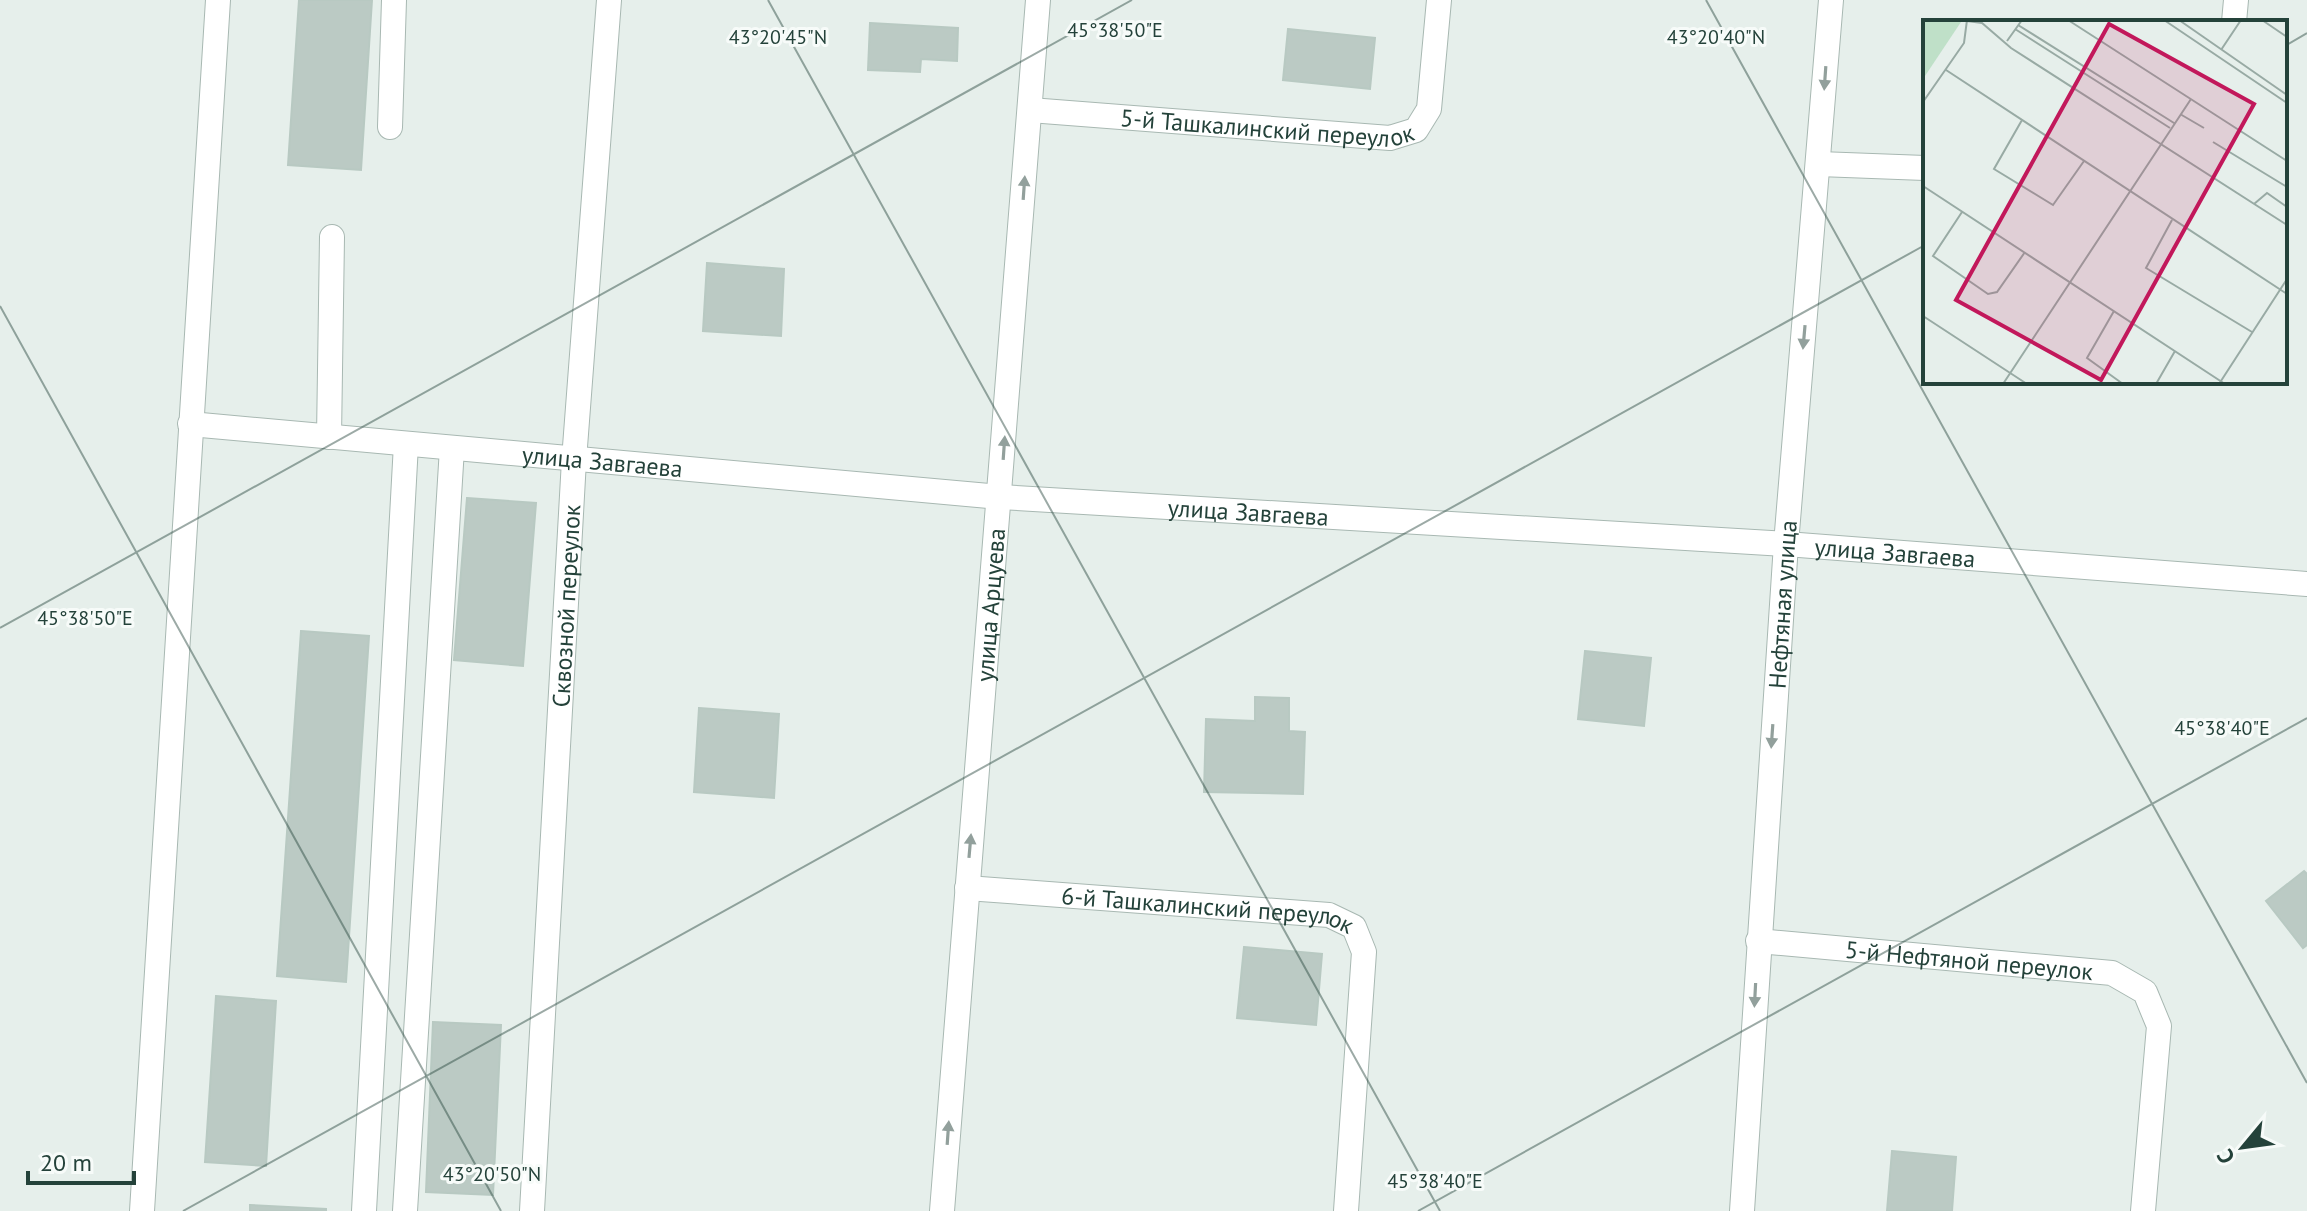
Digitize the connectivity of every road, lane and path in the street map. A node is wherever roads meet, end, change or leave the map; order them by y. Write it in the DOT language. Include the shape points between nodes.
graph roads {
  1 [pos="218,0"];
  2 [pos="394,0"];
  3 [pos="609,0"];
  4 [pos="1038,0"];
  5 [pos="1439,0"];
  6 [pos="1831,0"];
  7 [pos="2236,0"];
  8 [pos="2234,20"];
  9 [pos="1030,110"];
  10 [pos="390,127"];
  11 [pos="1819,164"];
  12 [pos="1923,168"];
  13 [pos="332,237"];
  14 [pos="190,424"];
  15 [pos="329,437"];
  16 [pos="406,444"];
  17 [pos="452,448"];
  18 [pos="574,460"];
  19 [pos="1000,497"];
  20 [pos="1786,544"];
  21 [pos="2307,584"];
  22 [pos="967,888"];
  23 [pos="1758,941"];
  24 [pos="142,1211"];
  25 [pos="364,1211"];
  26 [pos="405,1211"];
  27 [pos="532,1211"];
  28 [pos="942,1211"];
  29 [pos="1346,1211"];
  30 [pos="1742,1211"];
  31 [pos="2143,1211"];
  1 -- 14 [label="street"];
  2 -- 10 [label="street"];
  3 -- 18 [label="street, Сквозной переулок"];
  4 -- 9 [label="street, улица Арцуева"];
  5 -- 9 [label="street, 5-й Ташкалинский переулок" via="1429,109 1416,130 1390,138"];
  6 -- 11 [label="street, Нефтяная улица, one-way"];
  7 -- 8 [label="street"];
  19 -- 9 [label="street, улица Арцуева, one-way"];
  11 -- 12 [label="street"];
  11 -- 20 [label="street, Нефтяная улица, one-way"];
  13 -- 15 [label="street"];
  14 -- 15 [label="street, улица Завгаева"];
  14 -- 24 [label="street"];
  15 -- 16 [label="street, улица Завгаева"];
  16 -- 17 [label="street, улица Завгаева"];
  16 -- 25 [label="street"];
  17 -- 18 [label="street, улица Завгаева"];
  17 -- 26 [label="street"];
  18 -- 19 [label="street, улица Завгаева"];
  18 -- 27 [label="street, Сквозной переулок"];
  19 -- 20 [label="street, улица Завгаева"];
  22 -- 19 [label="street, улица Арцуева, one-way"];
  20 -- 21 [label="street, улица Завгаева"];
  20 -- 23 [label="street, Нефтяная улица, one-way"];
  28 -- 22 [label="street, улица Арцуева, one-way"];
  22 -- 29 [label="street, 6-й Ташкалинский переулок" via="1329,915 1354,927 1364,952"];
  23 -- 30 [label="street, Нефтяная улица, one-way"];
  23 -- 31 [label="street, 5-й Нефтяной переулок" via="2112,973 2145,992 2159,1026"];
}
